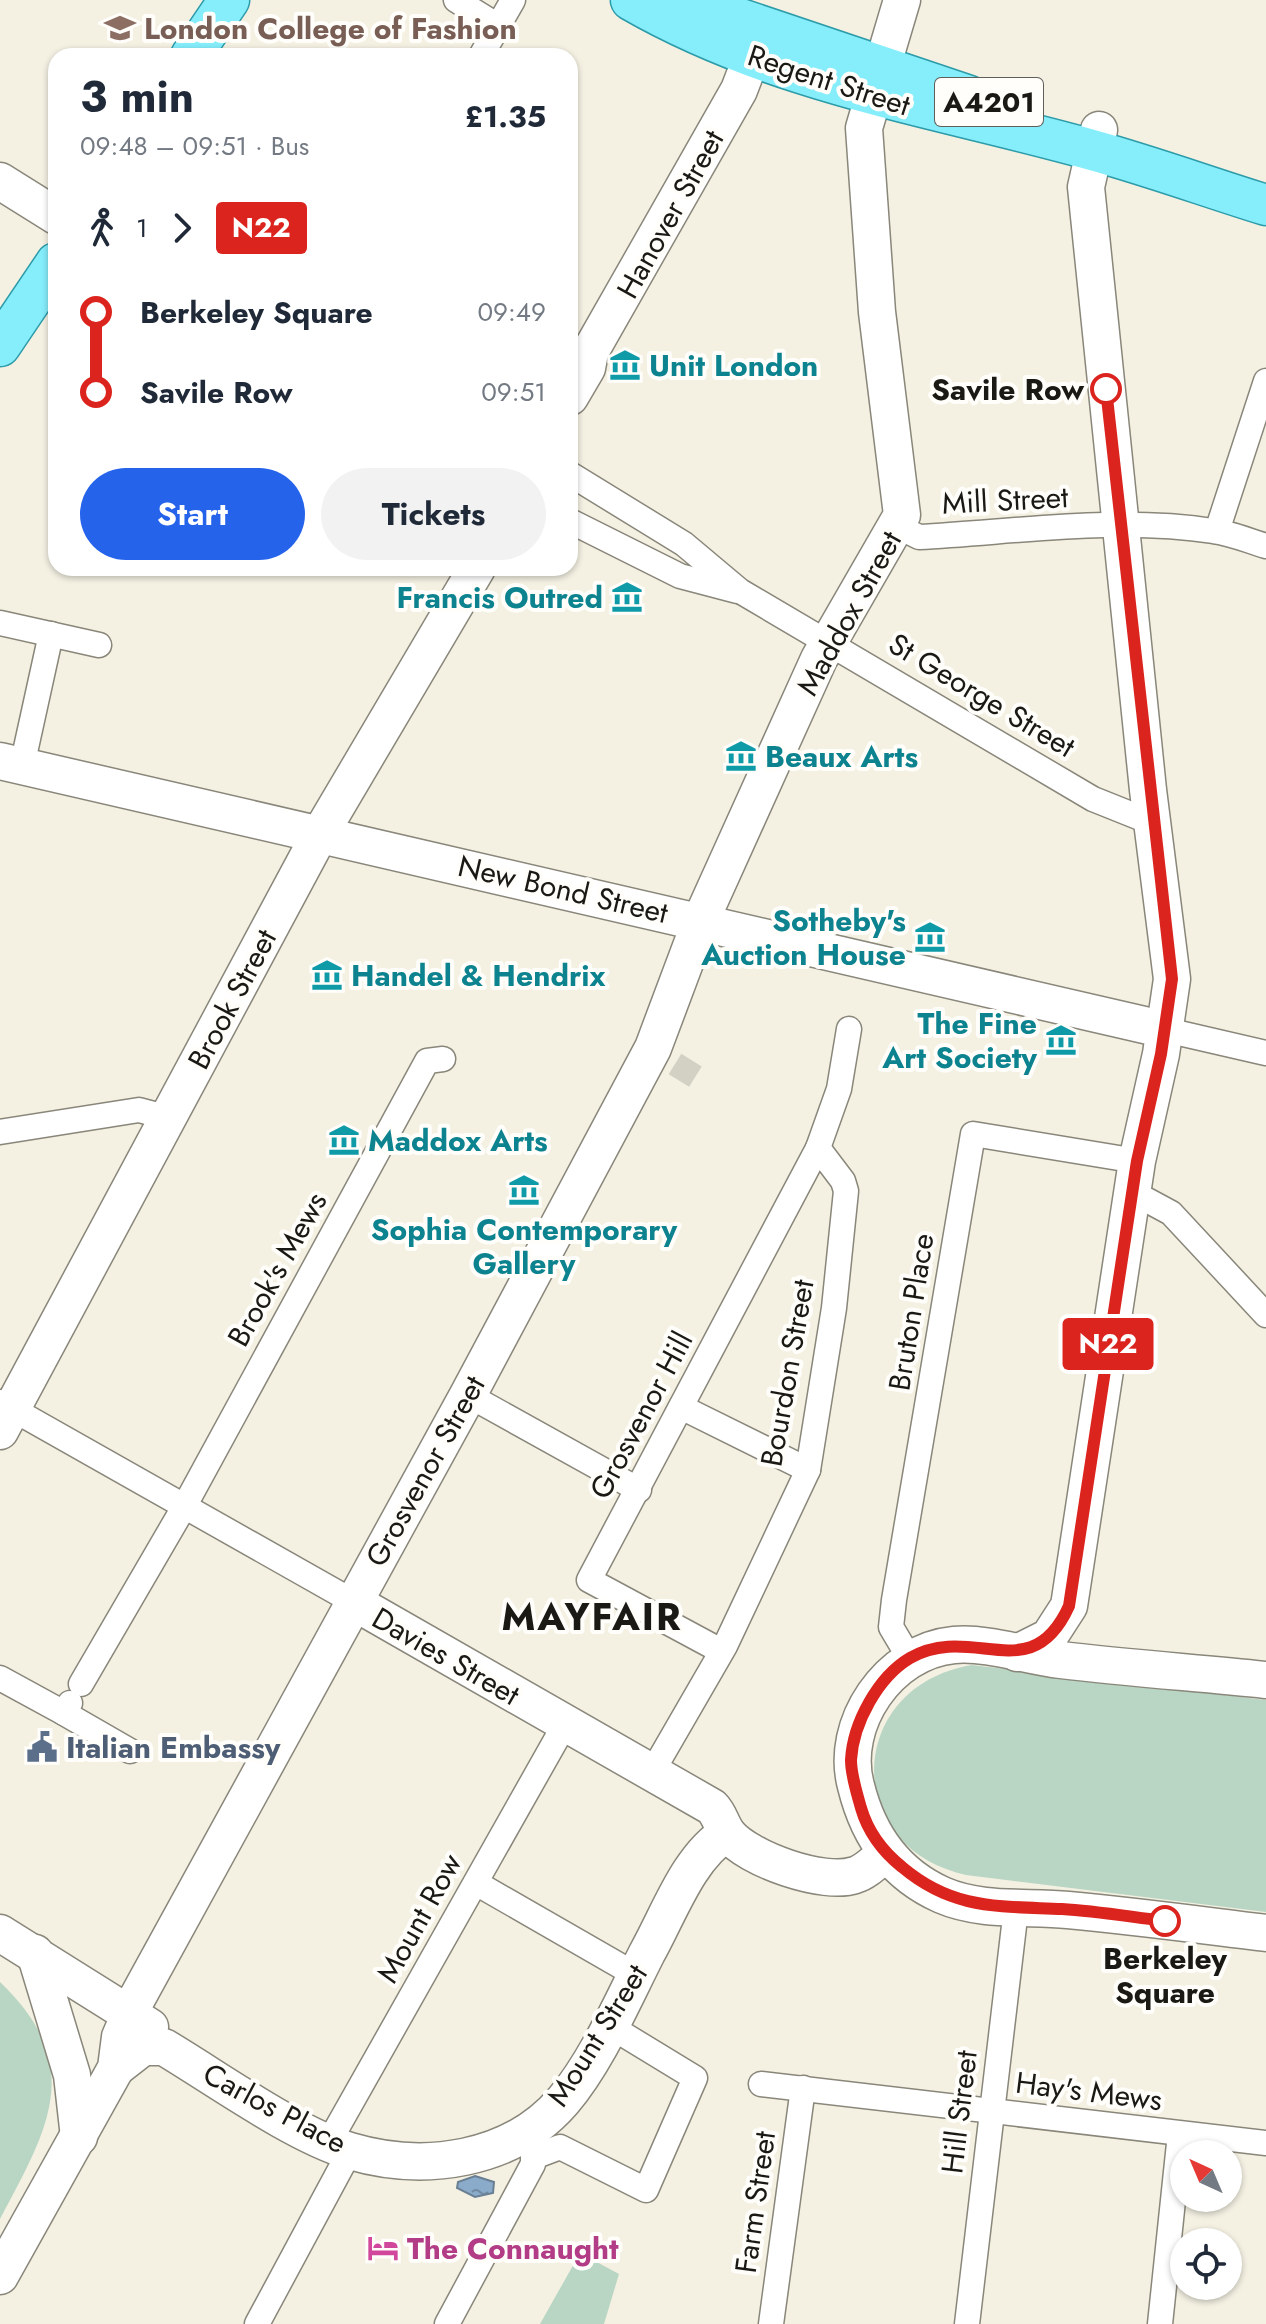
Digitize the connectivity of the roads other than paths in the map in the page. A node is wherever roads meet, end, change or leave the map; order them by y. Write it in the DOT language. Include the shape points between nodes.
graph roads {
  1 [pos="229,0"];
  2 [pos="456,0"];
  3 [pos="513,0"];
  4 [pos="631,0"];
  5 [pos="684,0"];
  6 [pos="902,0"];
  7 [pos="498,26"];
  8 [pos="758,42"];
  9 [pos="196,48"];
  10 [pos="486,48"];
  11 [pos="875,82"];
  12 [pos="1096,140"];
  13 [pos="1266,179"];
  14 [pos="0,181"];
  15 [pos="1266,205"];
  16 [pos="48,211"];
  17 [pos="48,275"];
  18 [pos="0,346"];
  19 [pos="1266,381"];
  20 [pos="578,382"];
  21 [pos="578,479"];
  22 [pos="578,525"];
  23 [pos="897,526"];
  24 [pos="1120,526"];
  25 [pos="1217,531"];
  26 [pos="1266,546"];
  27 [pos="471,576"];
  28 [pos="740,591"];
  29 [pos="0,623"];
  30 [pos="51,634"];
  31 [pos="828,642"];
  32 [pos="99,645"];
  33 [pos="11,763"];
  34 [pos="1153,823"];
  35 [pos="320,834"];
  36 [pos="701,920"];
  37 [pos="849,1029"];
  38 [pos="1166,1030"];
  39 [pos="1266,1053"];
  40 [pos="435,1060"];
  41 [pos="169,1118"];
  42 [pos="0,1134"];
  43 [pos="818,1148"];
  44 [pos="1134,1177"];
  45 [pos="1266,1315"];
  46 [pos="468,1395"];
  47 [pos="681,1407"];
  48 [pos="4,1414"];
  49 [pos="808,1470"];
  50 [pos="639,1490"];
  51 [pos="184,1507"];
  52 [pos="352,1601"];
  53 [pos="1069,1606"];
  54 [pos="721,1651"];
  55 [pos="1017,1653"];
  56 [pos="910,1659"];
  57 [pos="1095,1663"];
  58 [pos="0,1678"];
  59 [pos="1266,1680"];
  60 [pos="71,1700"];
  61 [pos="565,1724"];
  62 [pos="130,1751"];
  63 [pos="651,1774"];
  64 [pos="727,1833"];
  65 [pos="886,1853"];
  66 [pos="476,1883"];
  67 [pos="1016,1909"];
  68 [pos="0,1933"];
  69 [pos="1266,1933"];
  70 [pos="35,1953"];
  71 [pos="636,1975"];
  72 [pos="129,2014"];
  73 [pos="608,2025"];
  74 [pos="164,2047"];
  75 [pos="116,2068"];
  76 [pos="761,2084"];
  77 [pos="803,2088"];
  78 [pos="990,2112"];
  79 [pos="1180,2134"];
  80 [pos="79,2138"];
  81 [pos="1266,2143"];
  82 [pos="531,2144"];
  83 [pos="339,2147"];
  84 [pos="0,2276"];
  85 [pos="257,2324"];
  86 [pos="447,2324"];
  87 [pos="771,2324"];
  88 [pos="967,2324"];
  89 [pos="1160,2324"];
  1 -- 9 [label="main road"];
  2 -- 7 [label="street"];
  3 -- 7 [label="street"];
  4 -- 8 [label="main road, Regent Street / A4201" via="665,20"];
  5 -- 8 [label="main road, Regent Street / A4201"];
  6 -- 11 [label="street, Maddox Street"];
  7 -- 10 [label="street"];
  8 -- 11 [label="main road, Regent Street / A4201"];
  8 -- 20 [label="street, Hanover Street" via="739,90 590,352"];
  11 -- 12 [label="main road, Regent Street / A4201"];
  11 -- 23 [label="street, Maddox Street" via="864,128 877,312 902,515"];
  12 -- 13 [label="main road, Regent Street / A4201"];
  12 -- 15 [label="main road, Regent Street / A4201"];
  12 -- 24 [label="street" via="1086,187"];
  14 -- 16 [label="street"];
  17 -- 18 [label="main road"];
  19 -- 25 [label="street"];
  21 -- 28 [label="street, St George Street" via="684,544"];
  22 -- 28 [label="street, St George Street" via="680,576"];
  23 -- 24 [label="street, Mill Street" via="919,537"];
  23 -- 31 [label="street, Maddox Street"];
  24 -- 25 [label="street"];
  24 -- 34 [label="street"];
  25 -- 26 [label="street"];
  27 -- 35 [label="street, Brook Street"];
  28 -- 31 [label="street, St George Street"];
  29 -- 30 [label="street"];
  30 -- 32 [label="street"];
  30 -- 33 [label="street"];
  31 -- 34 [label="street, St George Street" via="1093,799"];
  31 -- 36 [label="street, Maddox Street"];
  33 -- 35 [label="street, New Bond Street"];
  34 -- 38 [label="street" via="1172,979"];
  35 -- 36 [label="street, New Bond Street"];
  35 -- 41 [label="street, Brook Street"];
  36 -- 38 [label="street, New Bond Street"];
  36 -- 46 [label="street, Grosvenor Street" via="653,1048"];
  37 -- 43 [label="street, Grosvenor Hill" via="839,1089"];
  38 -- 39 [label="street, New Bond Street"];
  38 -- 44 [label="street"];
  40 -- 51 [label="street, Brook's Mews"];
  41 -- 42 [label="street" via="139,1110"];
  41 -- 48 [label="street, Brook Street"];
  43 -- 47 [label="street, Grosvenor Hill"];
  43 -- 49 [label="street, Bourdon Street" via="846,1191 833,1318"];
  44 -- 45 [label="street"];
  44 -- 53 [label="street"];
  44 -- 56 [label="street, Bruton Place" via="973,1134 894,1600 891,1627"];
  46 -- 50 [label="street"];
  46 -- 52 [label="street, Grosvenor Street"];
  47 -- 49 [label="street"];
  47 -- 50 [label="street, Grosvenor Hill"];
  48 -- 51 [label="street, Davies Street"];
  49 -- 54 [label="street, Bourdon Street"];
  50 -- 54 [label="street, Grosvenor Hill" via="589,1580"];
  51 -- 52 [label="street, Davies Street"];
  51 -- 60 [label="street, Brook's Mews"];
  52 -- 61 [label="street, Davies Street"];
  52 -- 72 [label="street, Grosvenor Street"];
  53 -- 55 [label="street" via="1049,1637"];
  53 -- 57 [label="street" via="1078,1642"];
  54 -- 63 [label="street, Bourdon Street"];
  55 -- 56 [label="street" via="957,1644"];
  55 -- 57 [label="street"];
  56 -- 65 [label="street" via="876,1692 852,1754 866,1824"];
  57 -- 59 [label="street"];
  58 -- 60 [label="street"];
  60 -- 62 [label="street"];
  61 -- 63 [label="street, Davies Street"];
  61 -- 66 [label="street, Mount Row"];
  63 -- 64 [label="street, Davies Street" via="712,1807"];
  64 -- 65 [label="street, Davies Street" via="757,1857 829,1876 854,1876"];
  64 -- 71 [label="street, Mount Street" via="707,1848"];
  65 -- 67 [label="street" via="944,1896"];
  66 -- 71 [label="street"];
  66 -- 83 [label="street, Mount Row"];
  67 -- 69 [label="street" via="1063,1909"];
  67 -- 78 [label="street, Hill Street"];
  68 -- 70 [label="street, Carlos Place"];
  70 -- 72 [label="street, Carlos Place"];
  70 -- 80 [label="street" via="72,2075"];
  71 -- 73 [label="street, Mount Street"];
  72 -- 74 [label="street, Carlos Place" via="158,2033"];
  72 -- 75 [label="street, Grosvenor Street"];
  73 -- 82 [label="street, Mount Street"];
  73 -- 82 [label="street" via="695,2078 646,2190 560,2147"];
  74 -- 75 [label="street" via="143,2047"];
  74 -- 83 [label="street, Carlos Place"];
  75 -- 80 [label="street"];
  76 -- 77 [label="street"];
  77 -- 78 [label="street"];
  77 -- 87 [label="street, Farm Street"];
  78 -- 79 [label="street, Hay's Mews"];
  78 -- 88 [label="street, Hill Street"];
  79 -- 81 [label="street, Hay's Mews"];
  79 -- 89 [label="street, Hay's Mews"];
  80 -- 84 [label="street"];
  82 -- 83 [label="street, Carlos Place" via="450,2160 394,2159"];
  82 -- 86 [label="street, Mount Street"];
  83 -- 85 [label="street, Mount Row"];
}
